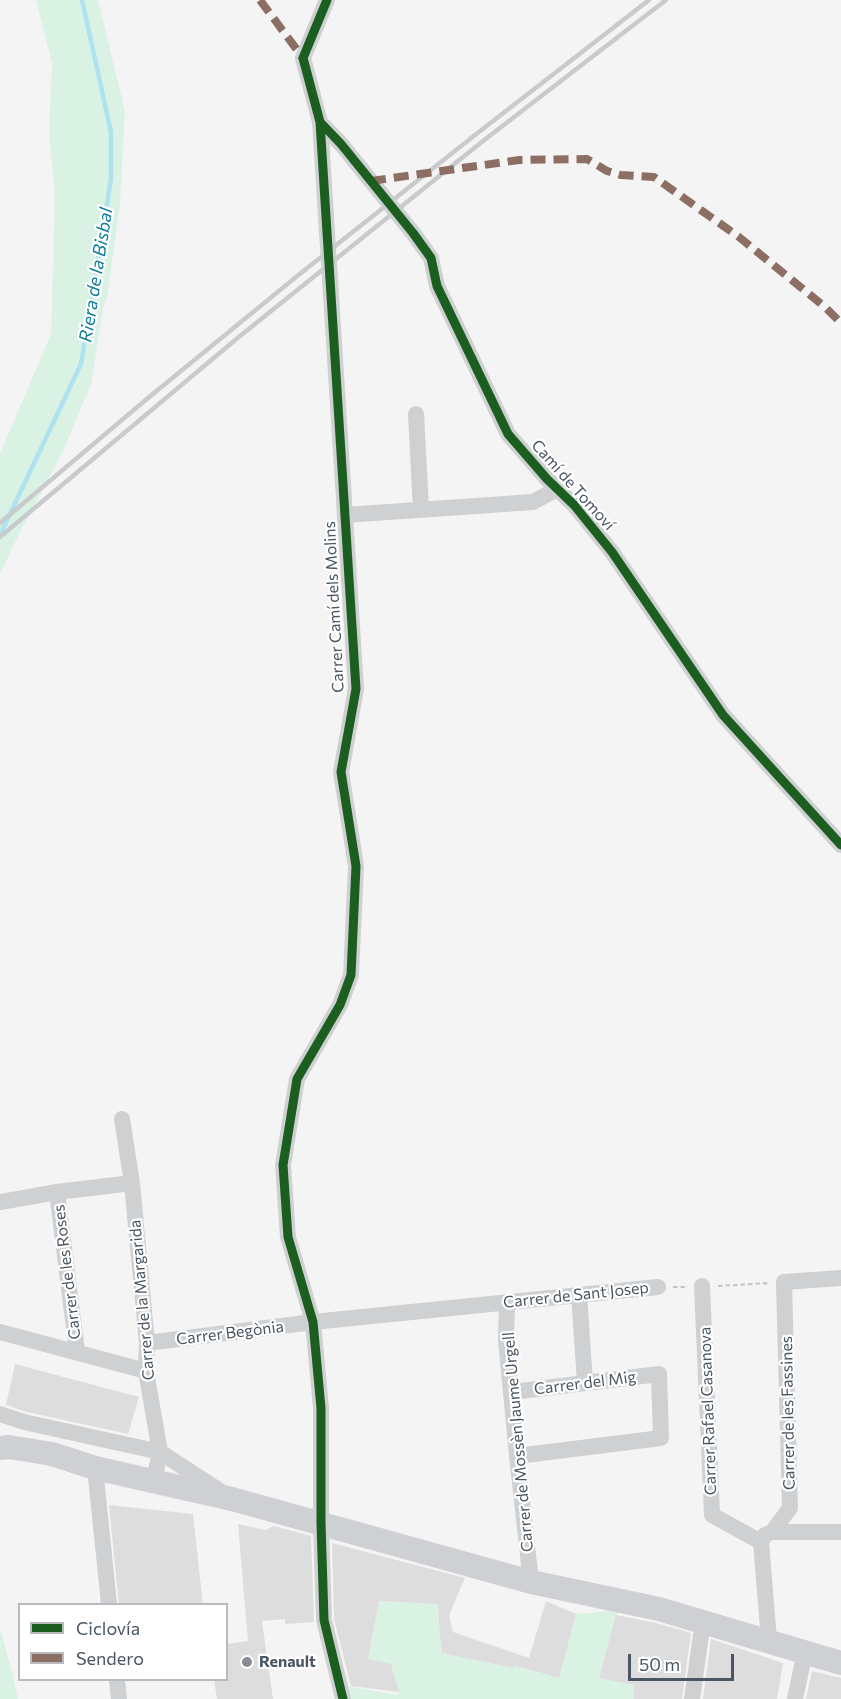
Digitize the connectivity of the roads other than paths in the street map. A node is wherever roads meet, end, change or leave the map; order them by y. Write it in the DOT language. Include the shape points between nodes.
graph roads {
  1 [pos="327,0"];
  2 [pos="320,122"];
  3 [pos="416,414"];
  4 [pos="557,489"];
  5 [pos="421,509"];
  6 [pos="345,515"];
  7 [pos="841,845"];
  8 [pos="122,1119"];
  9 [pos="132,1184"];
  10 [pos="57,1192"];
  11 [pos="0,1202"];
  12 [pos="841,1278"];
  13 [pos="658,1287"];
  14 [pos="702,1287"];
  15 [pos="579,1295"];
  16 [pos="507,1302"];
  17 [pos="313,1322"];
  18 [pos="0,1332"];
  19 [pos="147,1343"];
  20 [pos="77,1353"];
  21 [pos="146,1371"];
  22 [pos="585,1382"];
  23 [pos="512,1392"];
  24 [pos="0,1414"];
  25 [pos="0,1448"];
  26 [pos="160,1452"];
  27 [pos="517,1456"];
  28 [pos="95,1468"];
  29 [pos="154,1480"];
  30 [pos="234,1500"];
  31 [pos="321,1523"];
  32 [pos="841,1532"];
  33 [pos="767,1537"];
  34 [pos="531,1582"];
  35 [pos="109,1603"];
  36 [pos="703,1621"];
  37 [pos="769,1640"];
  38 [pos="805,1652"];
  39 [pos="841,1663"];
  40 [pos="117,1681"];
  41 [pos="119,1699"];
  42 [pos="343,1699"];
  43 [pos="692,1699"];
  44 [pos="795,1699"];
  1 -- 2 [label="street, Carrer Camí dels Molins" via="303,58"];
  2 -- 4 [label="street, Camí de Tomoví" via="430,258 437,285 508,434"];
  2 -- 6 [label="street, Carrer Camí dels Molins"];
  3 -- 5 [label="street"];
  4 -- 5 [label="street" via="533,502"];
  4 -- 7 [label="street, Camí de Tomoví" via="612,552 723,715"];
  5 -- 6 [label="street"];
  6 -- 17 [label="street, Carrer Camí dels Molins" via="356,689 340,772 356,866 351,975 340,1005 297,1079 283,1165 288,1237"];
  8 -- 9 [label="street, Carrer de la Margarida"];
  9 -- 10 [label="street"];
  9 -- 19 [label="street, Carrer de la Margarida"];
  10 -- 11 [label="street"];
  10 -- 20 [label="street, Carrer de les Roses"];
  12 -- 33 [label="street, Carrer de les Fassines" via="784,1282 790,1508"];
  13 -- 15 [label="street, Carrer de Sant Josep"];
  14 -- 33 [label="street, Carrer Rafael Casanova" via="712,1515"];
  15 -- 16 [label="street, Carrer de Sant Josep"];
  15 -- 22 [label="street"];
  16 -- 17 [label="street, Carrer de Sant Josep"];
  16 -- 23 [label="street, Carrer de Mossèn Jaume Urgell" via="506,1340"];
  17 -- 19 [label="street, Carrer Begònia"];
  17 -- 31 [label="street, Carrer Camí dels Molins" via="321,1408"];
  18 -- 20 [label="street"];
  19 -- 21 [label="street, Carrer de la Margarida"];
  20 -- 21 [label="street"];
  21 -- 26 [label="street, Carrer de la Margarida"];
  22 -- 23 [label="street, Carrer del Mig"];
  22 -- 27 [label="street, Carrer del Mig" via="659,1374 661,1438"];
  23 -- 27 [label="street, Carrer de Mossèn Jaume Urgell"];
  24 -- 26 [label="street"];
  25 -- 28 [label="street" via="52,1454"];
  26 -- 29 [label="street, Carrer de la Margarida"];
  26 -- 30 [label="street"];
  27 -- 34 [label="street, Carrer de Mossèn Jaume Urgell"];
  28 -- 29 [label="street"];
  28 -- 35 [label="street"];
  29 -- 30 [label="street"];
  30 -- 31 [label="street"];
  31 -- 34 [label="street"];
  31 -- 42 [label="street, Carrer Camí dels Molins" via="324,1620"];
  32 -- 33 [label="street"];
  33 -- 37 [label="street"];
  34 -- 36 [label="street"];
  36 -- 37 [label="street"];
  36 -- 43 [label="street"];
  37 -- 38 [label="street"];
  38 -- 39 [label="street"];
  38 -- 44 [label="street"];
  40 -- 41 [label="street"];
}
